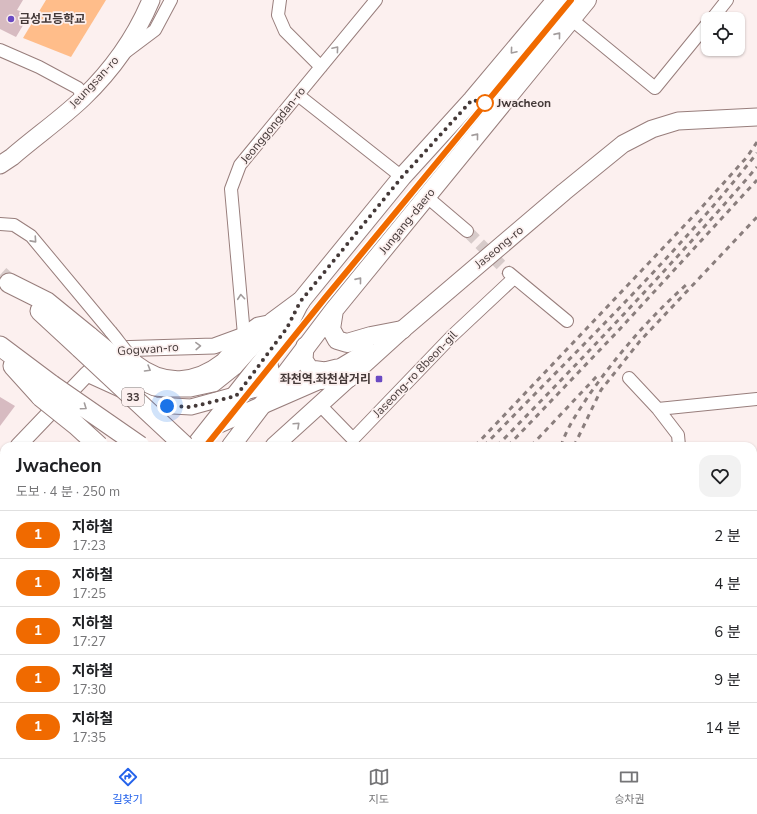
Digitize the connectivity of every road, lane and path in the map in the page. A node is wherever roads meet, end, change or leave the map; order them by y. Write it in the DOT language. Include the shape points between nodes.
graph roads {
  1 [pos="152,0"];
  2 [pos="171,0"];
  3 [pos="280,0"];
  4 [pos="376,0"];
  5 [pos="587,0"];
  6 [pos="727,0"];
  7 [pos="552,1"];
  8 [pos="718,12"];
  9 [pos="571,19"];
  10 [pos="701,32"];
  11 [pos="0,50"];
  12 [pos="119,56"];
  13 [pos="321,67"];
  14 [pos="298,95"];
  15 [pos="83,97"];
  16 [pos="472,100"];
  17 [pos="757,117"];
  18 [pos="462,154"];
  19 [pos="0,165"];
  20 [pos="402,177"];
  21 [pos="427,197"];
  22 [pos="0,224"];
  23 [pos="467,231"];
  24 [pos="9,283"];
  25 [pos="300,302"];
  26 [pos="334,310"];
  27 [pos="567,321"];
  28 [pos="273,322"];
  29 [pos="402,330"];
  30 [pos="244,335"];
  31 [pos="85,343"];
  32 [pos="0,346"];
  33 [pos="305,346"];
  34 [pos="0,352"];
  35 [pos="267,355"];
  36 [pos="228,363"];
  37 [pos="345,373"];
  38 [pos="87,374"];
  39 [pos="629,378"];
  40 [pos="320,380"];
  41 [pos="278,383"];
  42 [pos="46,391"];
  43 [pos="236,396"];
  44 [pos="757,399"];
  45 [pos="319,404"];
  46 [pos="259,407"];
  47 [pos="658,409"];
  48 [pos="210,428"];
  49 [pos="22,442"];
  50 [pos="95,442"];
  51 [pos="133,442"];
  52 [pos="182,442"];
  53 [pos="198,442"];
  54 [pos="234,442"];
  55 [pos="278,442"];
  56 [pos="679,442"];
  1 -- 12 [label="main road, Jeungsan-ro" via="144,19"];
  2 -- 12 [label="street" via="155,30"];
  3 -- 13 [label="street" via="278,15 285,31"];
  13 -- 4 [label="street, Jeonggongdan-ro, one-way"];
  5 -- 9 [label="main road, Jungang-daero"];
  6 -- 8 [label="street"];
  7 -- 16 [label="main road, one-way"];
  9 -- 10 [label="street" via="655,88"];
  18 -- 9 [label="main road, Jungang-daero, one-way"];
  11 -- 15 [label="street" via="78,88"];
  12 -- 15 [label="main road, Jeungsan-ro"];
  13 -- 14 [label="street, Jeonggongdan-ro"];
  14 -- 20 [label="street"];
  30 -- 14 [label="street, Jeonggongdan-ro, one-way" via="231,189 240,165"];
  15 -- 19 [label="main road, Jeungsan-ro"];
  16 -- 18 [label="main road" via="462,120 427,167 432,171"];
  16 -- 20 [label="main road"];
  17 -- 29 [label="main road, Jaseong-ro" via="678,121 623,144"];
  18 -- 21 [label="main road, Jungang-daero"];
  20 -- 25 [label="main road"];
  21 -- 23 [label="street"];
  26 -- 21 [label="main road, Jungang-daero, one-way"];
  22 -- 36 [label="street, one-way, bridge" via="14,225 31,236 136,362 159,375 187,377"];
  24 -- 31 [label="highway, 33"];
  25 -- 28 [label="highway"];
  25 -- 35 [label="main road" via="287,328"];
  26 -- 29 [label="main road" via="331,329 337,340 347,343"];
  26 -- 33 [label="main road, Jungang-daero"];
  27 -- 45 [label="street, Jaseong-ro 8beon-gil" via="511,275 353,439"];
  28 -- 30 [label="street" via="258,325"];
  28 -- 36 [label="highway"];
  29 -- 37 [label="main road, Jaseong-ro"];
  30 -- 36 [label="street"];
  38 -- 30 [label="street, Gogwan-ro, one-way" via="114,349 214,346"];
  31 -- 36 [label="highway, bridge" via="142,380 166,388 190,387 213,382"];
  31 -- 52 [label="highway, 33, bridge"];
  32 -- 42 [label="highway"];
  33 -- 37 [label="main road" via="304,360 310,369"];
  33 -- 41 [label="main road, Jungang-daero"];
  34 -- 42 [label="highway"];
  35 -- 41 [label="main road" via="270,373"];
  35 -- 43 [label="main road"];
  37 -- 40 [label="main road"];
  37 -- 45 [label="main road, Jaseong-ro"];
  38 -- 43 [label="street" via="155,405 191,407"];
  38 -- 49 [label="street, Gogwan-ro"];
  39 -- 47 [label="street"];
  40 -- 41 [label="main road"];
  40 -- 46 [label="main road"];
  41 -- 43 [label="street"];
  41 -- 46 [label="main road, Jungang-daero"];
  42 -- 50 [label="highway, bridge"];
  42 -- 51 [label="highway, one-way, bridge"];
  43 -- 48 [label="main road"];
  44 -- 47 [label="street"];
  55 -- 45 [label="main road, Jaseong-ro, one-way"];
  46 -- 48 [label="main road"];
  46 -- 54 [label="main road, Jungang-daero"];
  47 -- 56 [label="street" via="678,435"];
  48 -- 53 [label="main road"];
}
